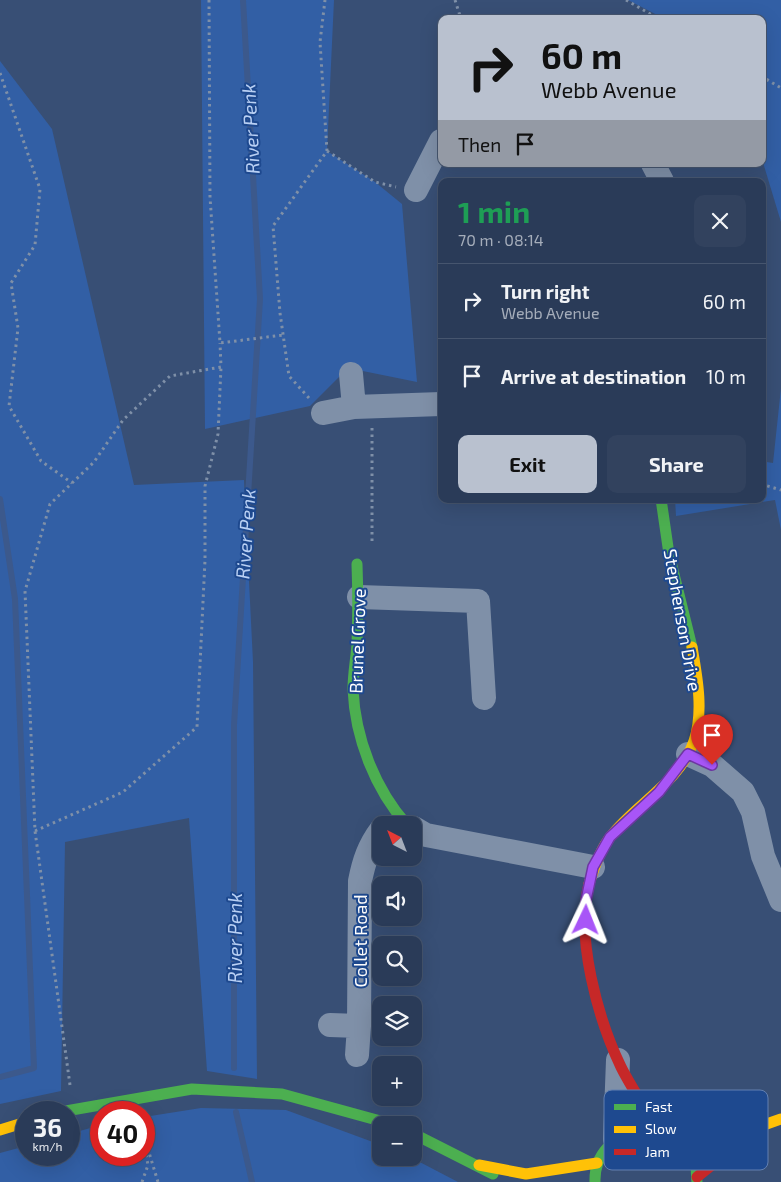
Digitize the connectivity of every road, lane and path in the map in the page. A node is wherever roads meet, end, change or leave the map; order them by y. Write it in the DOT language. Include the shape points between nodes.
graph roads {
  1 [pos="209,0"];
  2 [pos="325,0"];
  3 [pos="455,0"];
  4 [pos="626,0"];
  5 [pos="460,15"];
  6 [pos="652,15"];
  7 [pos="0,73"];
  8 [pos="766,79"];
  9 [pos="781,88"];
  10 [pos="438,147"];
  11 [pos="327,151"];
  12 [pos="416,190"];
  13 [pos="284,334"];
  14 [pos="220,343"];
  15 [pos="221,367"];
  16 [pos="351,374"];
  17 [pos="438,404"];
  18 [pos="363,407"];
  19 [pos="323,413"];
  20 [pos="72,484"];
  21 [pos="766,486"];
  22 [pos="781,490"];
  23 [pos="662,503"];
  24 [pos="372,550"];
  25 [pos="357,564"];
  26 [pos="359,597"];
  27 [pos="484,698"];
  28 [pos="688,754"];
  29 [pos="390,816"];
  30 [pos="36,831"];
  31 [pos="422,833"];
  32 [pos="372,842"];
  33 [pos="593,867"];
  34 [pos="781,900"];
  35 [pos="330,1025"];
  36 [pos="359,1026"];
  37 [pos="357,1055"];
  38 [pos="618,1060"];
  39 [pos="617,1090"];
  40 [pos="636,1090"];
  41 [pos="73,1101"];
  42 [pos="80,1108"];
  43 [pos="372,1119"];
  44 [pos="781,1119"];
  45 [pos="768,1124"];
  46 [pos="15,1125"];
  47 [pos="0,1130"];
  48 [pos="422,1138"];
  49 [pos="604,1150"];
  50 [pos="597,1163"];
  51 [pos="479,1165"];
  52 [pos="148,1166"];
  53 [pos="153,1166"];
  54 [pos="708,1170"];
  55 [pos="697,1179"];
  56 [pos="142,1182"];
  57 [pos="158,1182"];
  58 [pos="504,1182"];
  59 [pos="594,1182"];
  1 -- 14 [label="path" via="210,197"];
  2 -- 11 [label="path" via="320,42"];
  3 -- 5 [label="path"];
  4 -- 6 [label="path"];
  7 -- 20 [label="path" via="40,189 34,245 11,283 18,328 9,406 41,462"];
  8 -- 9 [label="path"];
  10 -- 12 [label="street"];
  11 -- 12 [label="path" via="375,182"];
  11 -- 13 [label="path" via="274,226"];
  13 -- 14 [label="path"];
  13 -- 19 [label="path" via="289,376"];
  14 -- 15 [label="path"];
  15 -- 20 [label="path" via="170,376 123,420 94,462"];
  15 -- 30 [label="path" via="218,434 205,486 197,727 123,792"];
  16 -- 18 [label="street"];
  17 -- 18 [label="street"];
  18 -- 19 [label="street"];
  18 -- 24 [label="path"];
  20 -- 30 [label="path" via="50,504 25,591"];
  21 -- 22 [label="path"];
  23 -- 28 [label="street, Stephenson Drive" via="697,676 698,723"];
  25 -- 26 [label="street, Brunel Grove"];
  26 -- 27 [label="street" via="478,602"];
  26 -- 29 [label="street, Brunel Grove" via="354,697 363,741"];
  28 -- 33 [label="street, Stephenson Drive" via="659,792 610,837"];
  28 -- 34 [label="street" via="712,765 743,792 754,812 763,856"];
  30 -- 41 [label="path"];
  31 -- 33 [label="street"];
  32 -- 36 [label="street, Collet Road" via="360,881"];
  33 -- 38 [label="street, Stephenson Drive" via="586,900 586,939 595,992"];
  35 -- 36 [label="street"];
  36 -- 37 [label="street, Collet Road"];
  38 -- 39 [label="street, Stephenson Drive"];
  38 -- 40 [label="street, Stephenson Drive"];
  42 -- 43 [label="street" via="192,1089 282,1094"];
  44 -- 45 [label="street"];
  46 -- 47 [label="street"];
  48 -- 51 [label="street"];
  49 -- 50 [label="street"];
  50 -- 51 [label="street" via="526,1174"];
  50 -- 59 [label="street"];
  51 -- 58 [label="street"];
  52 -- 56 [label="path"];
  53 -- 57 [label="path"];
  54 -- 55 [label="street"];
}
